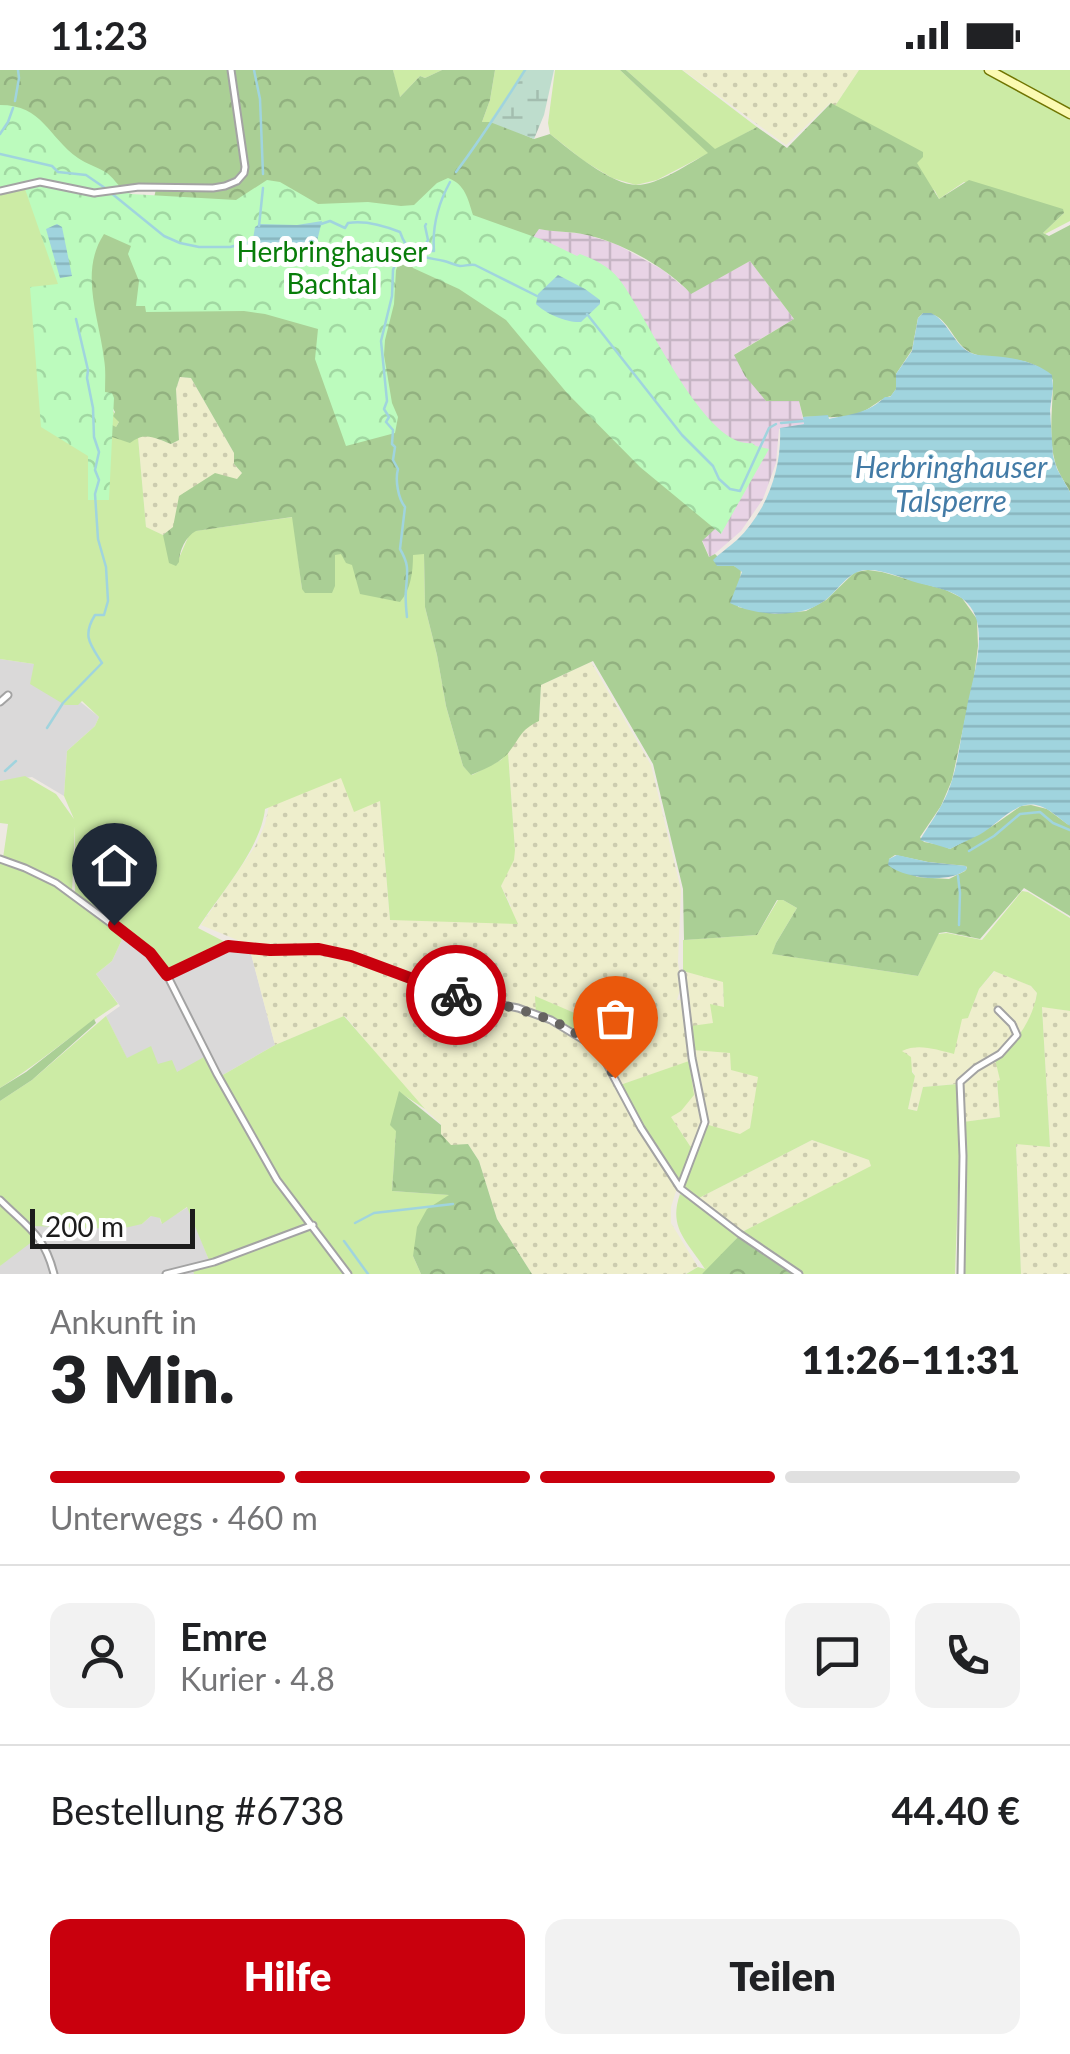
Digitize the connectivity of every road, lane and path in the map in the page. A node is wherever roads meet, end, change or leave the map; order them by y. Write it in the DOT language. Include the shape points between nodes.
graph roads {
  1 [pos="231,70"];
  2 [pos="989,70"];
  3 [pos="1070,114"];
  4 [pos="0,191"];
  5 [pos="8,696"];
  6 [pos="0,702"];
  7 [pos="0,858"];
  8 [pos="682,974"];
  9 [pos="167,975"];
  10 [pos="998,1010"];
  11 [pos="680,1188"];
  12 [pos="0,1200"];
  13 [pos="313,1225"];
  14 [pos="54,1274"];
  15 [pos="166,1274"];
  16 [pos="348,1274"];
  17 [pos="799,1274"];
  18 [pos="961,1274"];
  1 -- 4 [label="street" via="245,158 244,173 233,184 82,192 40,182"];
  2 -- 3 [label="main road"];
  5 -- 6 [label="street"];
  7 -- 9 [label="street" via="64,889 136,942"];
  8 -- 11 [label="street" via="705,1122"];
  9 -- 11 [label="street" via="228,946 324,950 453,995 542,1016 602,1054"];
  9 -- 13 [label="street" via="269,1167"];
  10 -- 18 [label="street" via="1017,1034 960,1082"];
  11 -- 17 [label="street"];
  12 -- 14 [label="street" via="39,1237"];
  13 -- 15 [label="street"];
  13 -- 16 [label="street"];
}
